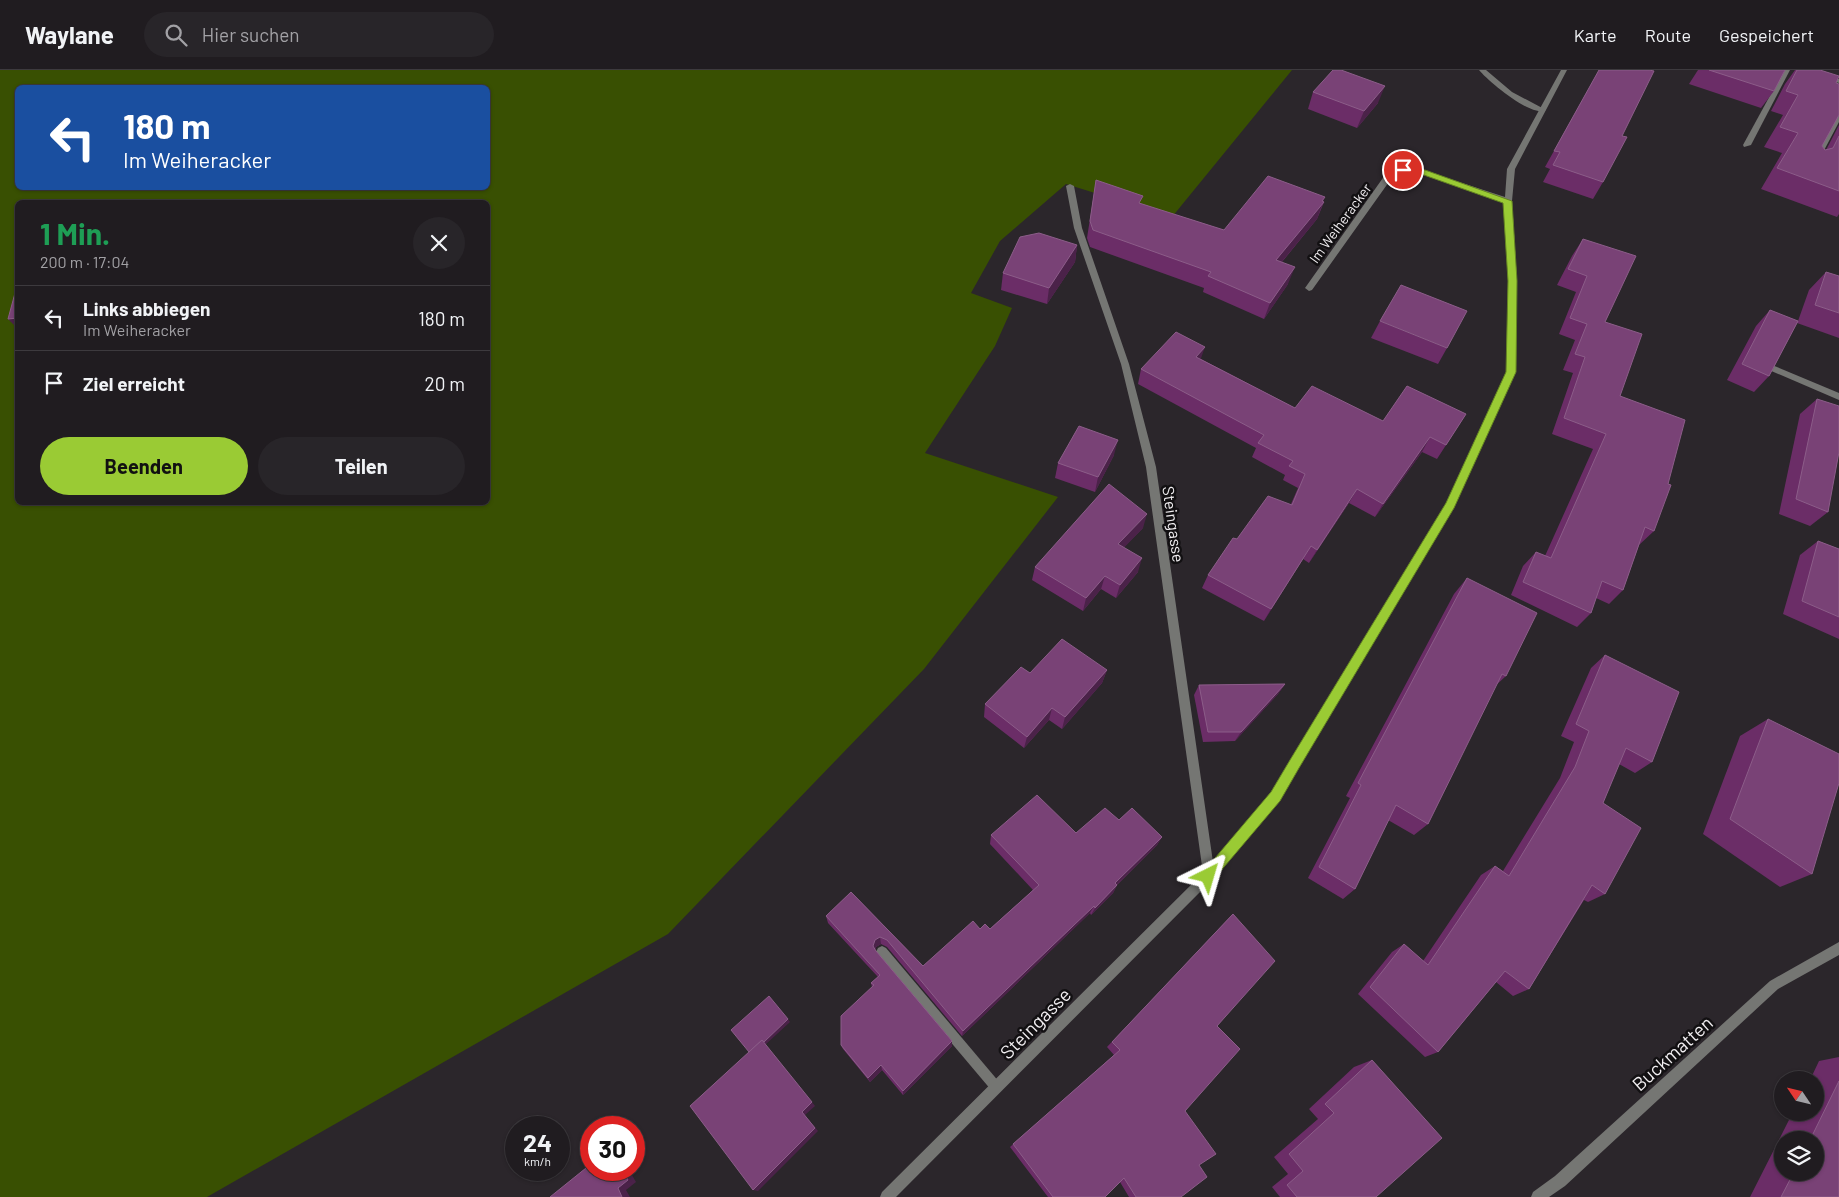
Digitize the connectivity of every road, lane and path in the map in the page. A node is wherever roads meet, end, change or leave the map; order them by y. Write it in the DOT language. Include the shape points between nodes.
graph roads {
  1 [pos="1482,70"];
  2 [pos="1564,70"];
  3 [pos="1787,70"];
  4 [pos="1805,70"];
  5 [pos="1839,81"];
  6 [pos="1543,110"];
  7 [pos="1839,115"];
  8 [pos="1747,145"];
  9 [pos="1811,167"];
  10 [pos="1070,186"];
  11 [pos="1508,201"];
  12 [pos="1309,288"];
  13 [pos="1772,368"];
  14 [pos="1839,397"];
  15 [pos="1208,876"];
  16 [pos="1839,948"];
  17 [pos="882,952"];
  18 [pos="996,1087"];
  19 [pos="887,1197"];
  20 [pos="1538,1197"];
  1 -- 6 [label="street" via="1519,102"];
  2 -- 6 [label="street, Steingasse"];
  3 -- 8 [label="street"];
  4 -- 5 [label="street"];
  6 -- 11 [label="street, Steingasse" via="1511,169"];
  7 -- 9 [label="street"];
  10 -- 15 [label="street, Steingasse" via="1078,228 1125,364 1151,467"];
  11 -- 12 [label="street, Im Weiheracker" via="1422,172 1403,170 1388,177"];
  11 -- 15 [label="street, Steingasse" via="1513,281 1511,372 1440,522 1275,796"];
  13 -- 14 [label="street"];
  15 -- 18 [label="street, Steingasse"];
  16 -- 20 [label="street, Buckmatten" via="1774,985 1567,1175"];
  17 -- 18 [label="street"];
  18 -- 19 [label="street, Steingasse"];
}
